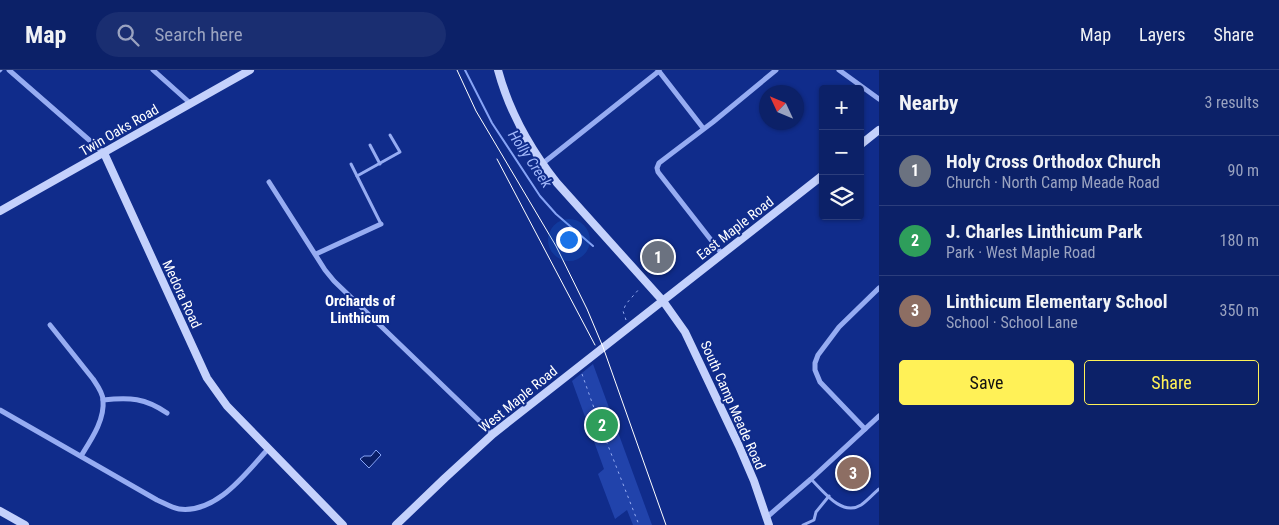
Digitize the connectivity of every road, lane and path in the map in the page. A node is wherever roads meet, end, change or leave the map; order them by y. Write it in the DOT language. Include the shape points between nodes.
graph roads {
  1 [pos="9,70"];
  2 [pos="152,70"];
  3 [pos="250,70"];
  4 [pos="498,70"];
  5 [pos="659,70"];
  6 [pos="776,70"];
  7 [pos="839,70"];
  8 [pos="879,99"];
  9 [pos="190,103"];
  10 [pos="703,128"];
  11 [pos="879,130"];
  12 [pos="390,135"];
  13 [pos="864,142"];
  14 [pos="370,145"];
  15 [pos="104,153"];
  16 [pos="352,164"];
  17 [pos="380,164"];
  18 [pos="542,164"];
  19 [pos="358,176"];
  20 [pos="819,178"];
  21 [pos="269,182"];
  22 [pos="0,211"];
  23 [pos="381,224"];
  24 [pos="316,254"];
  25 [pos="722,254"];
  26 [pos="640,288"];
  27 [pos="879,288"];
  28 [pos="663,301"];
  29 [pos="627,322"];
  30 [pos="50,325"];
  31 [pos="579,366"];
  32 [pos="104,400"];
  33 [pos="0,410"];
  34 [pos="167,413"];
  35 [pos="879,416"];
  36 [pos="865,429"];
  37 [pos="493,434"];
  38 [pos="268,449"];
  39 [pos="80,456"];
  40 [pos="812,479"];
  41 [pos="879,489"];
  42 [pos="829,496"];
  43 [pos="0,511"];
  44 [pos="768,521"];
  45 [pos="803,524"];
  46 [pos="25,525"];
  47 [pos="343,525"];
  48 [pos="396,525"];
  49 [pos="640,525"];
  1 -- 15 [label="street, Medora Road"];
  2 -- 9 [label="street"];
  3 -- 9 [label="street, Twin Oaks Road"];
  4 -- 18 [label="street, South Camp Meade Road" via="515,114"];
  5 -- 10 [label="street"];
  5 -- 18 [label="street"];
  6 -- 10 [label="street"];
  7 -- 8 [label="street"];
  9 -- 15 [label="street, Twin Oaks Road"];
  10 -- 25 [label="street" via="657,168"];
  11 -- 13 [label="street"];
  12 -- 17 [label="lane" via="400,152"];
  14 -- 17 [label="lane"];
  15 -- 22 [label="street, Twin Oaks Road"];
  15 -- 38 [label="street, Medora Road" via="207,378 227,406"];
  16 -- 19 [label="lane"];
  17 -- 19 [label="lane"];
  18 -- 28 [label="street, South Camp Meade Road"];
  19 -- 23 [label="lane"];
  20 -- 25 [label="street, East Maple Road"];
  21 -- 24 [label="street"];
  23 -- 24 [label="street"];
  24 -- 37 [label="street" via="334,281"];
  25 -- 28 [label="street, East Maple Road"];
  26 -- 29 [label="path" via="623,311"];
  27 -- 36 [label="street" via="838,327 815,362 820,382"];
  28 -- 31 [label="street, West Maple Road"];
  28 -- 44 [label="street, South Camp Meade Road" via="694,348 739,446"];
  30 -- 32 [label="street" via="93,379"];
  31 -- 37 [label="street, West Maple Road"];
  31 -- 49 [label="path"];
  32 -- 34 [label="street" via="146,401"];
  32 -- 39 [label="street" via="94,436"];
  33 -- 39 [label="street"];
  35 -- 36 [label="street"];
  36 -- 40 [label="street"];
  37 -- 48 [label="street, West Maple Road"];
  38 -- 39 [label="street" via="226,492 210,503 178,509"];
  38 -- 47 [label="street, Medora Road"];
  40 -- 42 [label="lane"];
  40 -- 44 [label="street"];
  41 -- 42 [label="lane" via="860,506 852,508 842,507"];
  42 -- 45 [label="lane" via="816,512 814,520"];
  43 -- 46 [label="street"];
}
